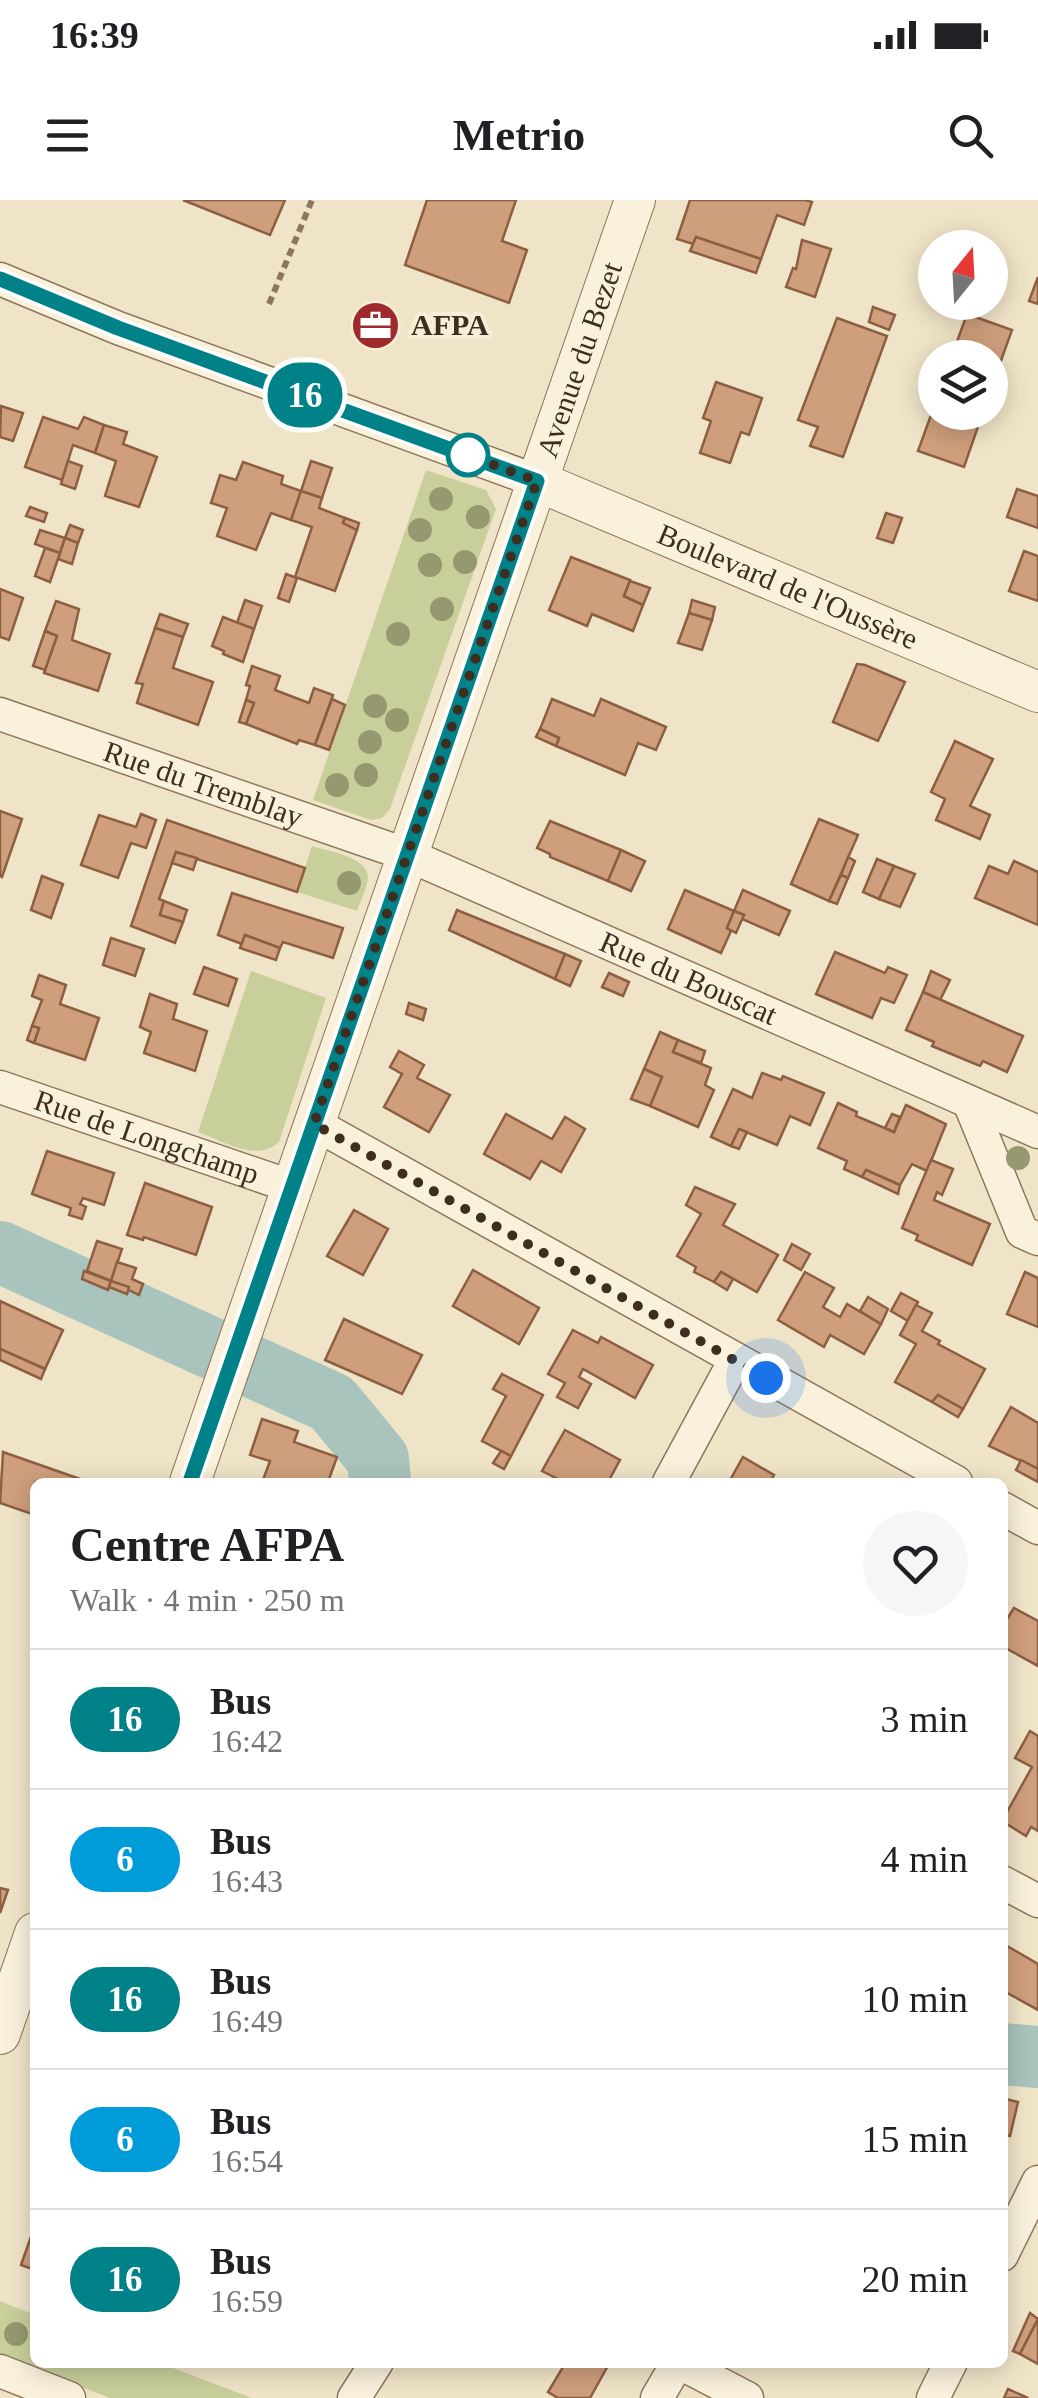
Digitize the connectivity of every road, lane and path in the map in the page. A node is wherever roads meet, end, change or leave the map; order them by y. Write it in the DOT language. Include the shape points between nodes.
graph roads {
  1 [pos="312,200"];
  2 [pos="635,200"];
  3 [pos="0,279"];
  4 [pos="269,304"];
  5 [pos="537,481"];
  6 [pos="1038,692"];
  7 [pos="0,714"];
  8 [pos="408,854"];
  9 [pos="0,1086"];
  10 [pos="968,1102"];
  11 [pos="314,1124"];
  12 [pos="1038,1132"];
  13 [pos="292,1187"];
  14 [pos="1038,1240"];
  15 [pos="735,1360"];
  16 [pos="191,1478"];
  17 [pos="672,1478"];
  18 [pos="949,1478"];
  19 [pos="1008,1511"];
  20 [pos="1038,1528"];
  21 [pos="1008,1885"];
  22 [pos="1038,1901"];
  23 [pos="30,1947"];
  24 [pos="0,2034"];
  25 [pos="1038,2182"];
  26 [pos="1008,2243"];
  27 [pos="372,2368"];
  28 [pos="674,2368"];
  29 [pos="690,2368"];
  30 [pos="948,2368"];
  31 [pos="0,2371"];
  32 [pos="69,2398"];
  33 [pos="354,2398"];
  34 [pos="657,2398"];
  35 [pos="747,2398"];
  36 [pos="934,2398"];
  1 -- 4 [label="path"];
  2 -- 5 [label="street, Avenue du Bezet"];
  3 -- 5 [label="street"];
  5 -- 6 [label="street, Boulevard de l'Oussère"];
  5 -- 8 [label="street, Avenue du Bezet"];
  7 -- 8 [label="street, Rue du Tremblay"];
  8 -- 10 [label="street, Rue du Bouscat"];
  8 -- 11 [label="street, Avenue du Bezet"];
  9 -- 13 [label="street, Rue de Longchamp"];
  10 -- 12 [label="street, Rue du Bouscat"];
  10 -- 14 [label="street" via="1022,1232"];
  11 -- 13 [label="street, Avenue du Bezet"];
  11 -- 15 [label="street"];
  13 -- 16 [label="street, Avenue du Bezet"];
  15 -- 17 [label="street"];
  15 -- 18 [label="street"];
  19 -- 20 [label="street"];
  21 -- 22 [label="street"];
  23 -- 24 [label="street"];
  25 -- 26 [label="street"];
  27 -- 33 [label="street"];
  28 -- 34 [label="street"];
  29 -- 35 [label="street"];
  30 -- 36 [label="street"];
  31 -- 32 [label="street"];
}
